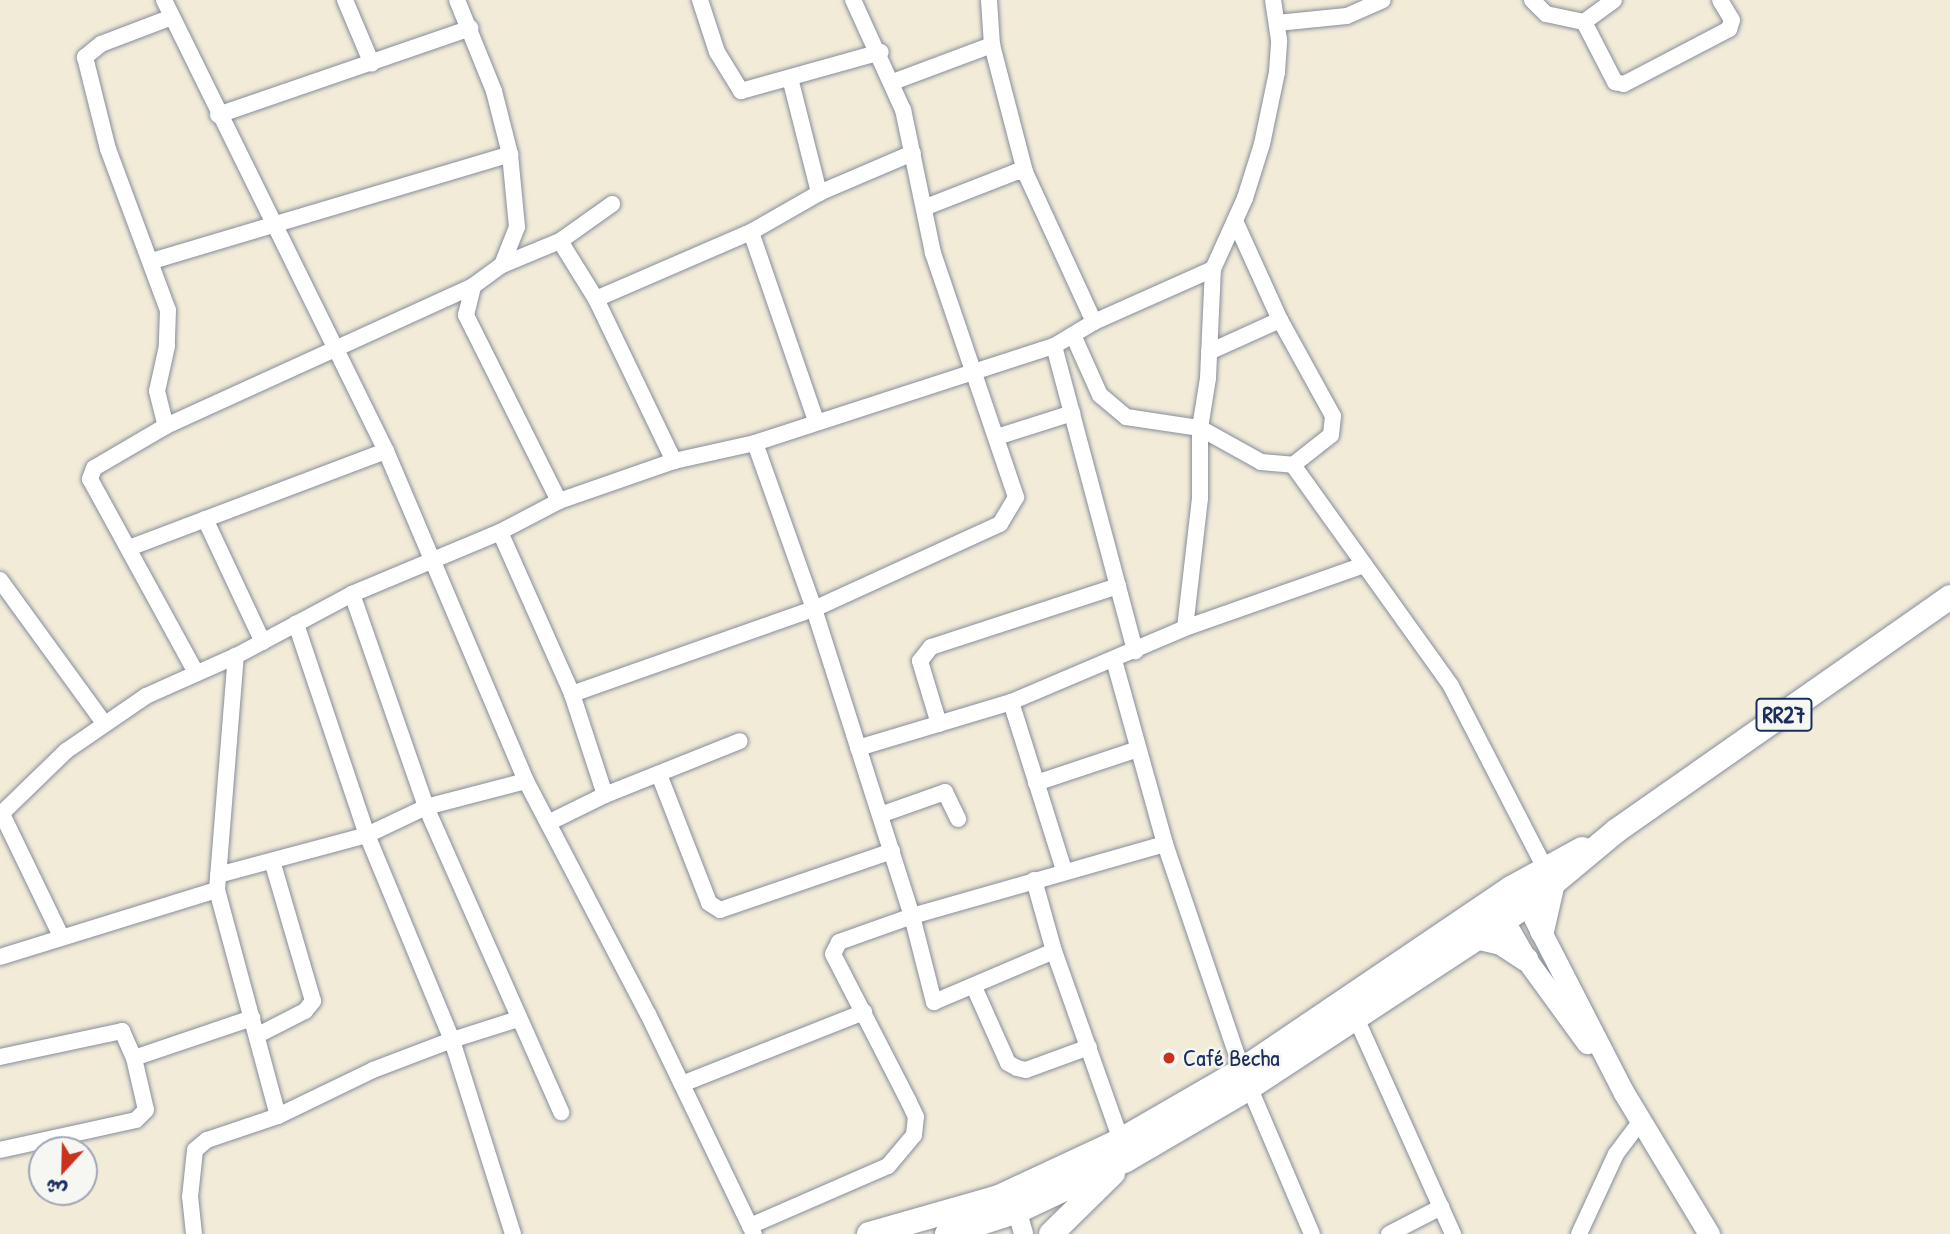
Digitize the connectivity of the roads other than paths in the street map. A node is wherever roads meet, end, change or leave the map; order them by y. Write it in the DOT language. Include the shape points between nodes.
graph roads {
  1 [pos="164,0"];
  2 [pos="345,0"];
  3 [pos="457,0"];
  4 [pos="700,0"];
  5 [pos="853,0"];
  6 [pos="989,0"];
  7 [pos="1273,0"];
  8 [pos="1383,0"];
  9 [pos="1532,0"];
  10 [pos="1614,0"];
  11 [pos="1720,0"];
  12 [pos="172,18"];
  13 [pos="1584,22"];
  14 [pos="1278,23"];
  15 [pos="470,28"];
  16 [pos="992,44"];
  17 [pos="881,52"];
  18 [pos="372,64"];
  19 [pos="790,78"];
  20 [pos="893,82"];
  21 [pos="218,115"];
  22 [pos="913,153"];
  23 [pos="510,155"];
  24 [pos="1025,172"];
  25 [pos="819,193"];
  26 [pos="612,204"];
  27 [pos="926,207"];
  28 [pos="1235,221"];
  29 [pos="278,226"];
  30 [pos="751,232"];
  31 [pos="560,241"];
  32 [pos="152,261"];
  33 [pos="502,264"];
  34 [pos="1213,269"];
  35 [pos="473,286"];
  36 [pos="596,299"];
  37 [pos="1280,320"];
  38 [pos="1094,322"];
  39 [pos="1073,335"];
  40 [pos="1054,346"];
  41 [pos="339,350"];
  42 [pos="1209,352"];
  43 [pos="972,375"];
  44 [pos="1072,413"];
  45 [pos="816,421"];
  46 [pos="166,426"];
  47 [pos="1200,428"];
  48 [pos="997,437"];
  49 [pos="755,443"];
  50 [pos="386,451"];
  51 [pos="674,461"];
  52 [pos="1293,465"];
  53 [pos="559,501"];
  54 [pos="205,519"];
  55 [pos="500,532"];
  56 [pos="129,548"];
  57 [pos="435,559"];
  58 [pos="1364,565"];
  59 [pos="0,580"];
  60 [pos="1118,586"];
  61 [pos="352,594"];
  62 [pos="1950,597"];
  63 [pos="814,609"];
  64 [pos="296,624"];
  65 [pos="1185,628"];
  66 [pos="262,642"];
  67 [pos="1135,651"];
  68 [pos="236,656"];
  69 [pos="1114,660"];
  70 [pos="196,673"];
  71 [pos="572,694"];
  72 [pos="1011,702"];
  73 [pos="104,723"];
  74 [pos="939,724"];
  75 [pos="740,741"];
  76 [pos="858,748"];
  77 [pos="1138,749"];
  78 [pos="660,776"];
  79 [pos="526,781"];
  80 [pos="1037,783"];
  81 [pos="605,795"];
  82 [pos="426,807"];
  83 [pos="1,815"];
  84 [pos="880,815"];
  85 [pos="958,820"];
  86 [pos="548,823"];
  87 [pos="367,835"];
  88 [pos="1165,844"];
  89 [pos="892,851"];
  90 [pos="272,860"];
  91 [pos="1064,870"];
  92 [pos="1548,877"];
  93 [pos="1034,880"];
  94 [pos="218,882"];
  95 [pos="1508,904"];
  96 [pos="912,916"];
  97 [pos="1542,931"];
  98 [pos="61,936"];
  99 [pos="1480,938"];
  100 [pos="1054,951"];
  101 [pos="0,957"];
  102 [pos="1526,959"];
  103 [pos="974,987"];
  104 [pos="863,1012"];
  105 [pos="1356,1017"];
  106 [pos="252,1018"];
  107 [pos="518,1019"];
  108 [pos="258,1035"];
  109 [pos="452,1040"];
  110 [pos="1089,1047"];
  111 [pos="0,1057"];
  112 [pos="134,1058"];
  113 [pos="1246,1079"];
  114 [pos="682,1084"];
  115 [pos="1624,1093"];
  116 [pos="561,1112"];
  117 [pos="278,1116"];
  118 [pos="1641,1121"];
  119 [pos="0,1150"];
  120 [pos="1123,1150"];
  121 [pos="1440,1208"];
  122 [pos="1008,1214"];
  123 [pos="752,1230"];
  124 [pos="1061,1230"];
  125 [pos="194,1234"];
  126 [pos="513,1234"];
  127 [pos="869,1234"];
  128 [pos="947,1234"];
  129 [pos="1312,1234"];
  130 [pos="1389,1234"];
  131 [pos="1453,1234"];
  132 [pos="1579,1234"];
  133 [pos="1709,1234"];
  1 -- 12 [label="street"];
  2 -- 18 [label="street"];
  3 -- 15 [label="street"];
  4 -- 19 [label="street" via="735,86 749,91"];
  5 -- 17 [label="street"];
  6 -- 16 [label="street"];
  7 -- 14 [label="street"];
  8 -- 14 [label="street" via="1347,16"];
  9 -- 13 [label="street" via="1546,14"];
  10 -- 13 [label="street"];
  11 -- 13 [label="street" via="1732,20 1729,29 1624,84 1615,82"];
  12 -- 21 [label="street"];
  12 -- 32 [label="street" via="101,44 85,57 108,149"];
  14 -- 28 [label="street" via="1277,72 1262,144"];
  15 -- 18 [label="street"];
  15 -- 23 [label="street" via="494,91"];
  16 -- 20 [label="street"];
  16 -- 24 [label="street"];
  17 -- 19 [label="street"];
  17 -- 20 [label="street"];
  18 -- 21 [label="street"];
  19 -- 25 [label="street"];
  20 -- 22 [label="street"];
  21 -- 29 [label="street"];
  22 -- 25 [label="street"];
  22 -- 27 [label="street"];
  23 -- 29 [label="street"];
  23 -- 33 [label="street" via="517,227"];
  24 -- 27 [label="street"];
  24 -- 38 [label="street"];
  25 -- 30 [label="street"];
  26 -- 31 [label="street"];
  27 -- 43 [label="street" via="933,253"];
  28 -- 34 [label="street"];
  28 -- 37 [label="street"];
  29 -- 32 [label="street"];
  29 -- 41 [label="street"];
  30 -- 36 [label="street"];
  30 -- 45 [label="street"];
  31 -- 33 [label="street"];
  31 -- 36 [label="street"];
  32 -- 46 [label="street" via="168,310 167,346 157,391"];
  33 -- 35 [label="street"];
  34 -- 38 [label="street"];
  34 -- 42 [label="street"];
  35 -- 41 [label="street"];
  35 -- 53 [label="street" via="466,315"];
  36 -- 51 [label="street"];
  37 -- 42 [label="street"];
  37 -- 52 [label="street" via="1334,426 1331,435"];
  38 -- 39 [label="street"];
  39 -- 40 [label="street"];
  39 -- 47 [label="street" via="1100,395 1126,417"];
  40 -- 43 [label="street"];
  40 -- 44 [label="street"];
  41 -- 46 [label="street"];
  41 -- 50 [label="street"];
  42 -- 47 [label="street"];
  43 -- 45 [label="street"];
  43 -- 48 [label="street"];
  44 -- 48 [label="street"];
  44 -- 60 [label="street"];
  45 -- 49 [label="street"];
  46 -- 56 [label="street" via="94,468 91,475 96,496"];
  47 -- 52 [label="street" via="1261,462"];
  47 -- 65 [label="street" via="1200,498"];
  48 -- 63 [label="street" via="1016,497 1000,524"];
  49 -- 51 [label="street"];
  49 -- 63 [label="street"];
  50 -- 54 [label="street"];
  50 -- 57 [label="street"];
  51 -- 53 [label="street"];
  52 -- 58 [label="street"];
  53 -- 55 [label="street"];
  54 -- 56 [label="street"];
  54 -- 66 [label="street"];
  55 -- 57 [label="street"];
  55 -- 71 [label="street"];
  56 -- 70 [label="street"];
  57 -- 61 [label="street"];
  57 -- 79 [label="street"];
  58 -- 65 [label="street"];
  58 -- 92 [label="street" via="1451,686"];
  59 -- 73 [label="street"];
  60 -- 67 [label="street"];
  60 -- 74 [label="street" via="931,647 920,661"];
  61 -- 64 [label="street"];
  61 -- 82 [label="street"];
  62 -- 92 [label="highway, RR27"];
  63 -- 71 [label="street"];
  63 -- 76 [label="street"];
  64 -- 66 [label="street"];
  64 -- 87 [label="street"];
  65 -- 67 [label="street"];
  66 -- 68 [label="street"];
  67 -- 69 [label="street"];
  68 -- 70 [label="street"];
  68 -- 94 [label="street"];
  69 -- 72 [label="street"];
  69 -- 77 [label="street"];
  70 -- 73 [label="street" via="146,696"];
  71 -- 81 [label="street"];
  72 -- 74 [label="street"];
  72 -- 80 [label="street"];
  73 -- 83 [label="street" via="66,751"];
  74 -- 76 [label="street"];
  75 -- 78 [label="street"];
  76 -- 84 [label="street"];
  77 -- 80 [label="street"];
  77 -- 88 [label="street"];
  78 -- 81 [label="street"];
  78 -- 89 [label="street" via="709,903 720,910"];
  79 -- 82 [label="street"];
  79 -- 86 [label="street"];
  80 -- 91 [label="street"];
  81 -- 86 [label="street"];
  82 -- 87 [label="street"];
  82 -- 107 [label="street"];
  83 -- 98 [label="street"];
  84 -- 85 [label="street" via="945,792"];
  84 -- 89 [label="street"];
  86 -- 114 [label="street"];
  87 -- 90 [label="street"];
  87 -- 109 [label="street"];
  88 -- 91 [label="street"];
  88 -- 113 [label="street"];
  89 -- 96 [label="street"];
  90 -- 94 [label="street"];
  90 -- 108 [label="street" via="313,1001 305,1011"];
  91 -- 93 [label="street"];
  92 -- 95 [label="highway, RR27"];
  92 -- 97 [label="highway"];
  93 -- 96 [label="street"];
  93 -- 100 [label="street"];
  94 -- 98 [label="street"];
  94 -- 106 [label="street" via="219,912"];
  95 -- 97 [label="main road"];
  95 -- 99 [label="highway, RR27"];
  95 -- 102 [label="main road"];
  95 -- 113 [label="highway, RR27"];
  96 -- 103 [label="street" via="930,998 940,1001"];
  96 -- 104 [label="street" via="835,946 832,954"];
  97 -- 115 [label="main road"];
  98 -- 101 [label="street"];
  99 -- 102 [label="highway" via="1501,943"];
  99 -- 105 [label="highway, RR27"];
  100 -- 103 [label="street"];
  100 -- 110 [label="street"];
  102 -- 115 [label="main road"];
  103 -- 110 [label="street" via="1008,1063 1017,1068 1026,1070"];
  104 -- 114 [label="street"];
  104 -- 123 [label="street" via="916,1117 914,1135 888,1166"];
  105 -- 113 [label="highway, RR27"];
  105 -- 121 [label="street"];
  106 -- 108 [label="street"];
  106 -- 112 [label="street"];
  107 -- 109 [label="street"];
  107 -- 116 [label="street"];
  108 -- 117 [label="street"];
  109 -- 117 [label="street" via="373,1070"];
  109 -- 126 [label="street"];
  110 -- 120 [label="street"];
  111 -- 112 [label="street" via="117,1030 125,1032"];
  112 -- 119 [label="street" via="146,1110 142,1117"];
  113 -- 120 [label="highway, RR27"];
  113 -- 129 [label="street"];
  114 -- 123 [label="street"];
  115 -- 118 [label="main road"];
  117 -- 125 [label="street" via="206,1140 195,1150 190,1197"];
  118 -- 132 [label="street" via="1616,1154"];
  118 -- 133 [label="main road"];
  120 -- 122 [label="highway, RR27"];
  120 -- 124 [label="highway"];
  121 -- 130 [label="street"];
  121 -- 131 [label="street"];
  122 -- 127 [label="highway, RR27"];
  122 -- 128 [label="highway, RR27"];
}
